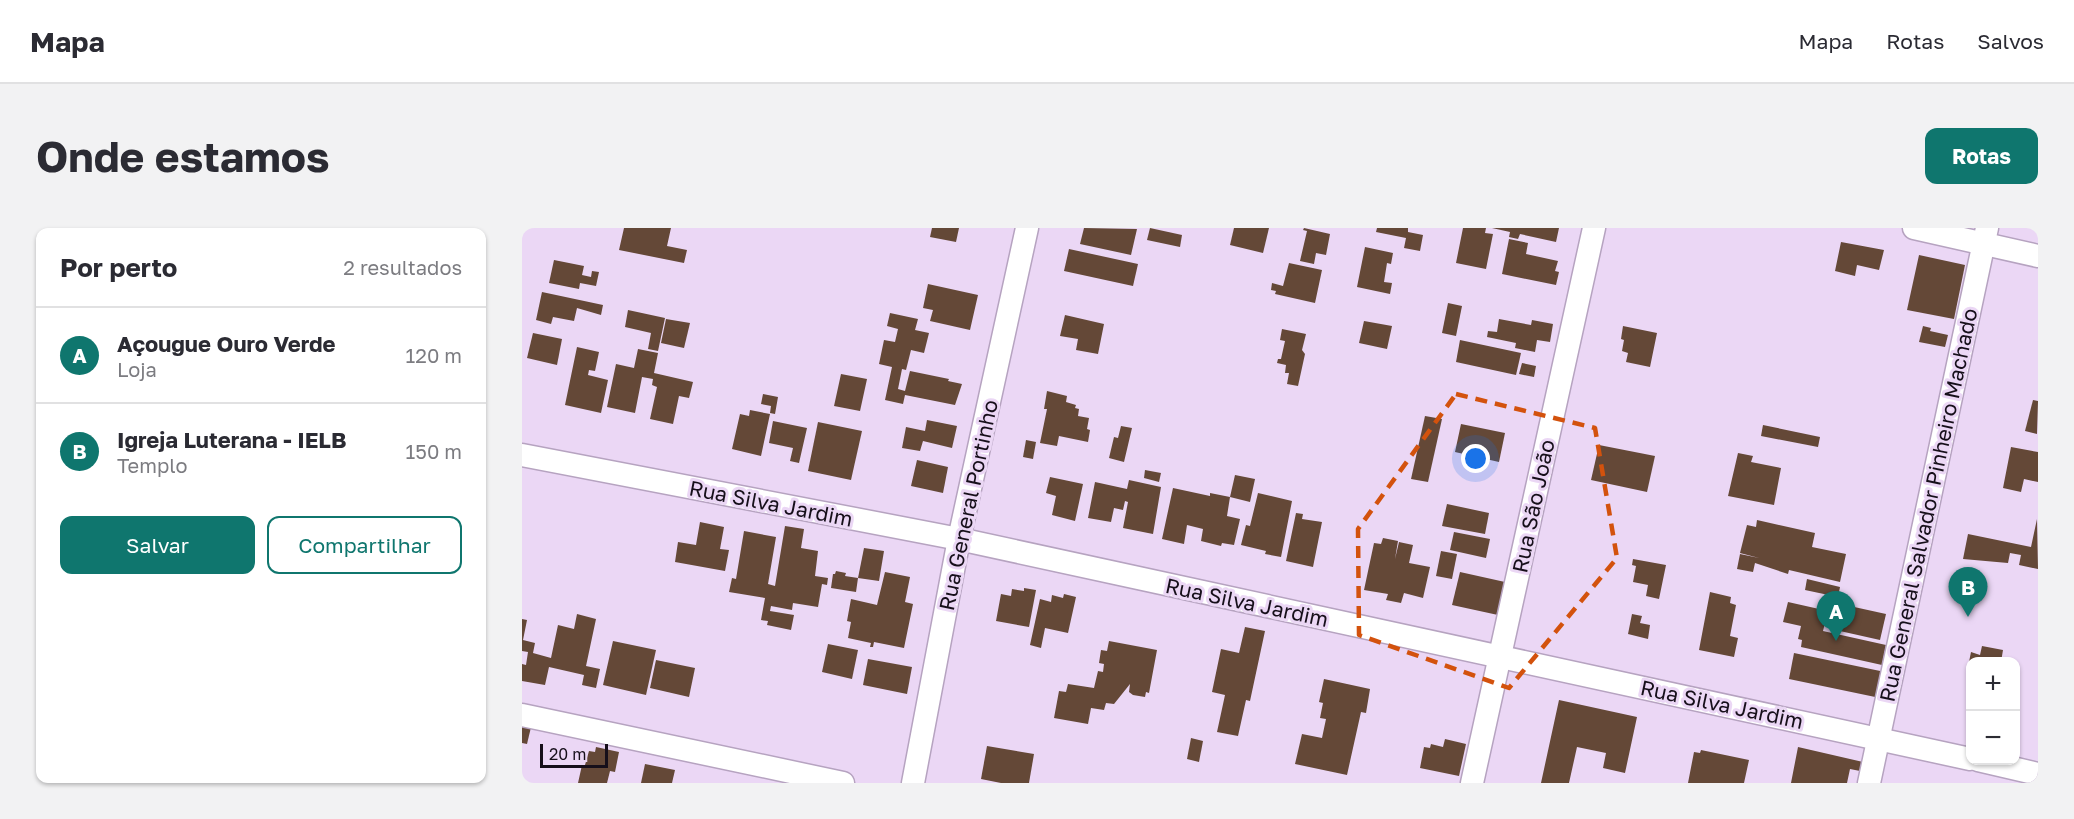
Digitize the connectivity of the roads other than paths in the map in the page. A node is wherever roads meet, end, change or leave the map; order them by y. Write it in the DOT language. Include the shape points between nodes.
graph roads {
  1 [pos="1027,228"];
  2 [pos="1594,228"];
  3 [pos="1914,228"];
  4 [pos="1986,236"];
  5 [pos="2038,256"];
  6 [pos="522,455"];
  7 [pos="959,539"];
  8 [pos="1500,657"];
  9 [pos="522,715"];
  10 [pos="1878,738"];
  11 [pos="1966,758"];
  12 [pos="1999,765"];
  13 [pos="2038,774"];
  14 [pos="843,783"];
  15 [pos="913,783"];
  16 [pos="1472,783"];
  17 [pos="1869,783"];
  1 -- 7 [label="street, Rua General Portinho"];
  2 -- 8 [label="street, Rua São João"];
  3 -- 4 [label="street"];
  4 -- 5 [label="street"];
  4 -- 10 [label="street, Rua General Salvador Pinheiro Machado"];
  6 -- 7 [label="street, Rua Silva Jardim"];
  7 -- 8 [label="street, Rua Silva Jardim"];
  7 -- 15 [label="street, Rua General Portinho"];
  8 -- 10 [label="street, Rua Silva Jardim"];
  8 -- 16 [label="street, Rua São João"];
  9 -- 14 [label="street"];
  10 -- 11 [label="street, Rua Silva Jardim"];
  10 -- 17 [label="street, Rua General Salvador Pinheiro Machado"];
  12 -- 13 [label="street"];
}
